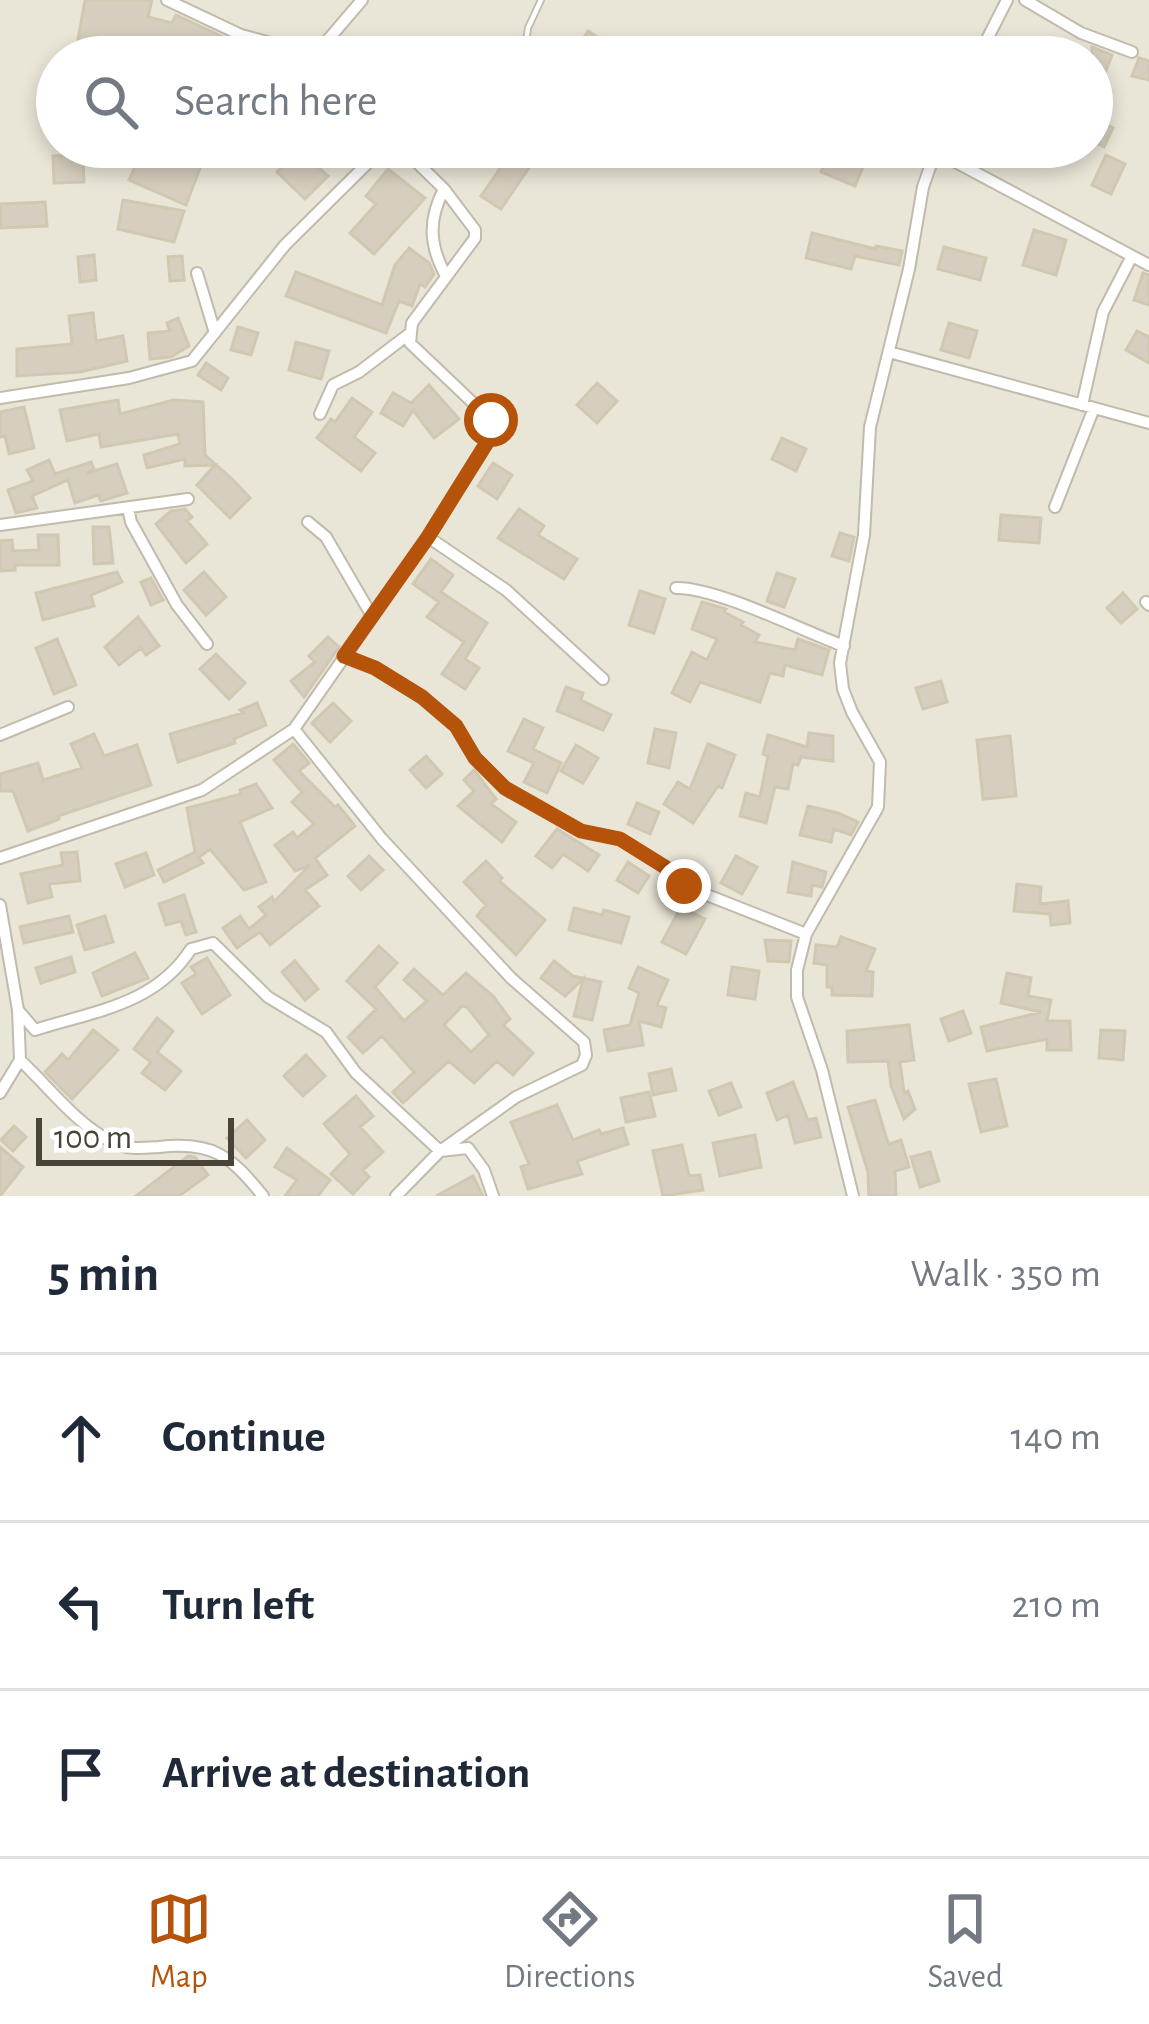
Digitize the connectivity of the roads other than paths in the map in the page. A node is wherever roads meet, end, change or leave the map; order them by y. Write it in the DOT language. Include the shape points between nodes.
graph roads {
  1 [pos="167,0"];
  2 [pos="362,0"];
  3 [pos="541,0"];
  4 [pos="1006,0"];
  5 [pos="1025,0"];
  6 [pos="241,35"];
  7 [pos="245,36"];
  8 [pos="332,36"];
  9 [pos="527,36"];
  10 [pos="988,36"];
  11 [pos="1087,36"];
  12 [pos="1113,45"];
  13 [pos="1132,52"];
  14 [pos="363,168"];
  15 [pos="422,168"];
  16 [pos="930,168"];
  17 [pos="971,168"];
  18 [pos="444,189"];
  19 [pos="1132,256"];
  20 [pos="1149,265"];
  21 [pos="197,273"];
  22 [pos="446,276"];
  23 [pos="215,333"];
  24 [pos="409,334"];
  25 [pos="889,352"];
  26 [pos="0,398"];
  27 [pos="1088,406"];
  28 [pos="320,414"];
  29 [pos="1149,423"];
  30 [pos="188,499"];
  31 [pos="1055,507"];
  32 [pos="128,508"];
  33 [pos="308,522"];
  34 [pos="0,524"];
  35 [pos="428,537"];
  36 [pos="676,588"];
  37 [pos="372,616"];
  38 [pos="206,644"];
  39 [pos="844,646"];
  40 [pos="344,656"];
  41 [pos="602,679"];
  42 [pos="68,707"];
  43 [pos="294,729"];
  44 [pos="0,735"];
  45 [pos="0,858"];
  46 [pos="0,905"];
  47 [pos="806,934"];
  48 [pos="18,1010"];
  49 [pos="20,1060"];
  50 [pos="0,1093"];
  51 [pos="440,1151"];
  52 [pos="263,1196"];
  53 [pos="396,1196"];
  54 [pos="493,1196"];
  55 [pos="853,1196"];
  1 -- 6 [label="street"];
  2 -- 8 [label="street"];
  3 -- 9 [label="lane"];
  4 -- 10 [label="street"];
  5 -- 11 [label="street"];
  6 -- 7 [label="street"];
  12 -- 13 [label="street"];
  14 -- 23 [label="street" via="285,245"];
  15 -- 18 [label="street"];
  16 -- 25 [label="street"];
  17 -- 19 [label="street"];
  18 -- 22 [label="street" via="431,236"];
  18 -- 22 [label="street" via="475,230"];
  19 -- 20 [label="street"];
  19 -- 27 [label="street" via="1103,312"];
  21 -- 23 [label="street"];
  22 -- 24 [label="street"];
  23 -- 26 [label="street" via="192,361"];
  24 -- 28 [label="street" via="333,385"];
  24 -- 35 [label="street" via="417,353 493,427"];
  25 -- 27 [label="street"];
  25 -- 39 [label="street" via="870,427 864,535"];
  27 -- 29 [label="street"];
  27 -- 31 [label="street"];
  30 -- 32 [label="street"];
  32 -- 34 [label="street"];
  32 -- 38 [label="street"];
  33 -- 37 [label="street" via="326,537"];
  35 -- 37 [label="street"];
  35 -- 41 [label="street" via="506,590"];
  36 -- 39 [label="street" via="735,602"];
  37 -- 40 [label="street"];
  39 -- 47 [label="street" via="843,689 880,762 878,807"];
  40 -- 43 [label="street"];
  40 -- 47 [label="street" via="422,697 505,788 581,831 620,839 700,894"];
  42 -- 44 [label="street"];
  43 -- 45 [label="street" via="202,790"];
  43 -- 51 [label="street" via="382,839 511,978 584,1042 582,1065 516,1097"];
  46 -- 48 [label="street"];
  47 -- 55 [label="street" via="797,998"];
  48 -- 49 [label="street"];
  48 -- 51 [label="street" via="35,1030 137,1000 191,949 213,943 268,998 326,1032 356,1073"];
  49 -- 50 [label="street"];
  49 -- 52 [label="street" via="112,1142 214,1150"];
  51 -- 53 [label="street"];
  51 -- 54 [label="street" via="468,1148"];
}
